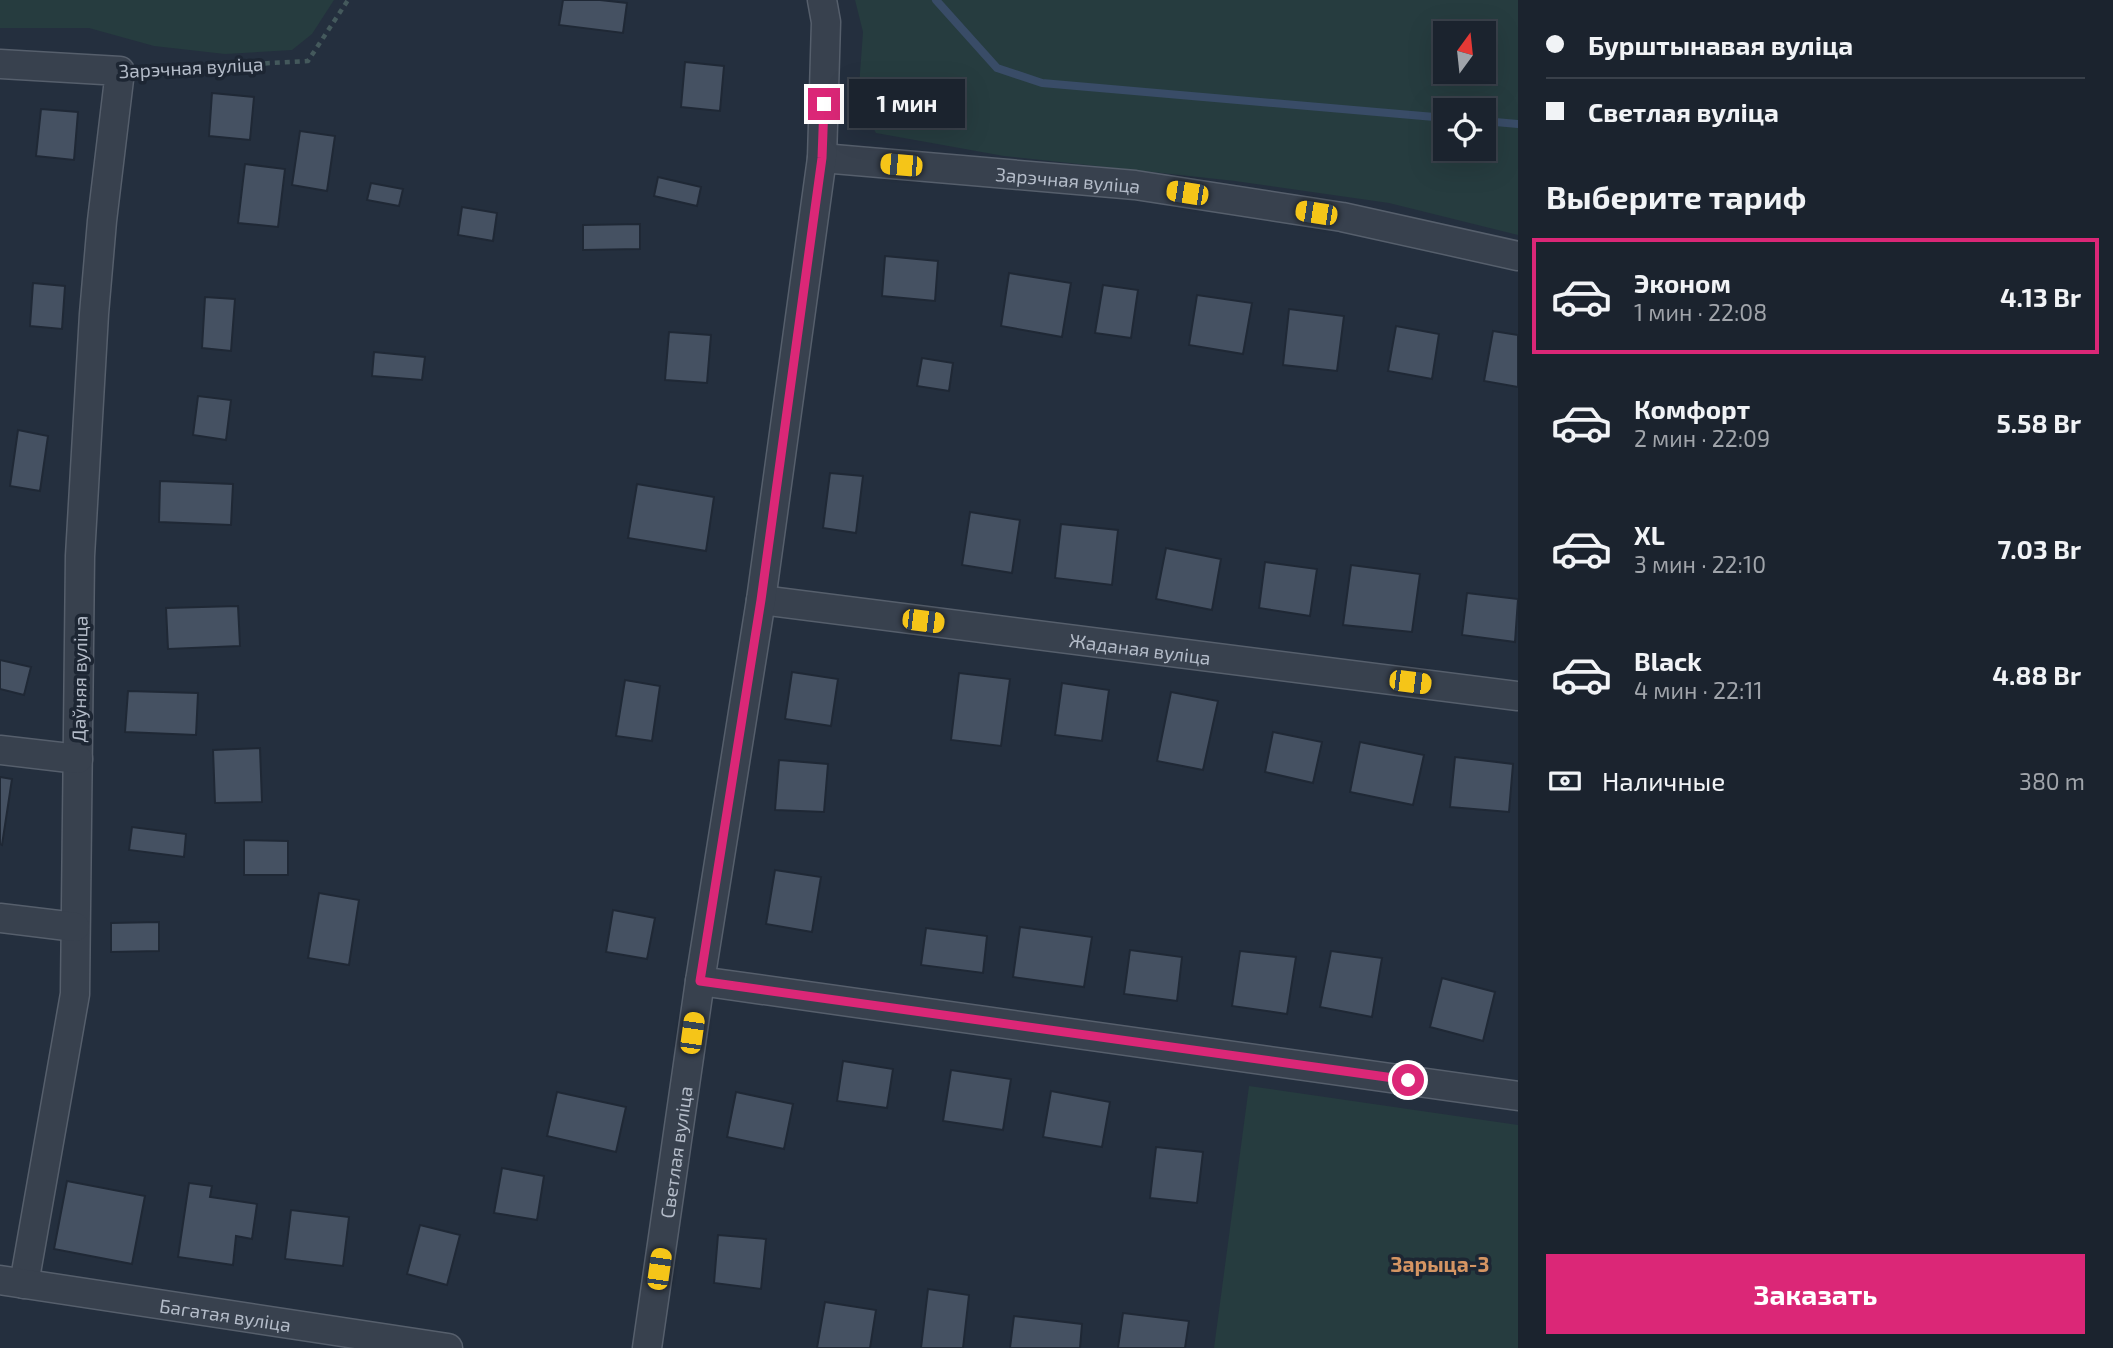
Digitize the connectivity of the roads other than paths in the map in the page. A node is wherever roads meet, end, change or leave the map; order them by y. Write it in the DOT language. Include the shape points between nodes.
graph roads {
  1 [pos="821,0"];
  2 [pos="0,64"];
  3 [pos="120,71"];
  4 [pos="822,158"];
  5 [pos="1518,256"];
  6 [pos="761,600"];
  7 [pos="1518,696"];
  8 [pos="0,750"];
  9 [pos="78,759"];
  10 [pos="0,918"];
  11 [pos="75,927"];
  12 [pos="700,981"];
  13 [pos="1518,1096"];
  14 [pos="12,1282"];
  15 [pos="448,1348"];
  16 [pos="647,1348"];
  1 -- 4 [label="street, Светлая вуліца" via="826,22"];
  2 -- 3 [label="street, Зарэчная вуліца"];
  3 -- 9 [label="street, Даўняя вуліца" via="94,314 80,556"];
  4 -- 5 [label="street, Зарэчная вуліца" via="1135,185 1342,217"];
  4 -- 6 [label="street, Светлая вуліца"];
  6 -- 7 [label="street, Жаданая вуліца"];
  6 -- 12 [label="street, Светлая вуліца"];
  8 -- 9 [label="street"];
  9 -- 11 [label="street, Даўняя вуліца"];
  10 -- 11 [label="street"];
  11 -- 14 [label="street, Даўняя вуліца" via="75,994"];
  12 -- 13 [label="street"];
  12 -- 16 [label="street, Светлая вуліца"];
  14 -- 15 [label="street, Багатая вуліца"];
}
